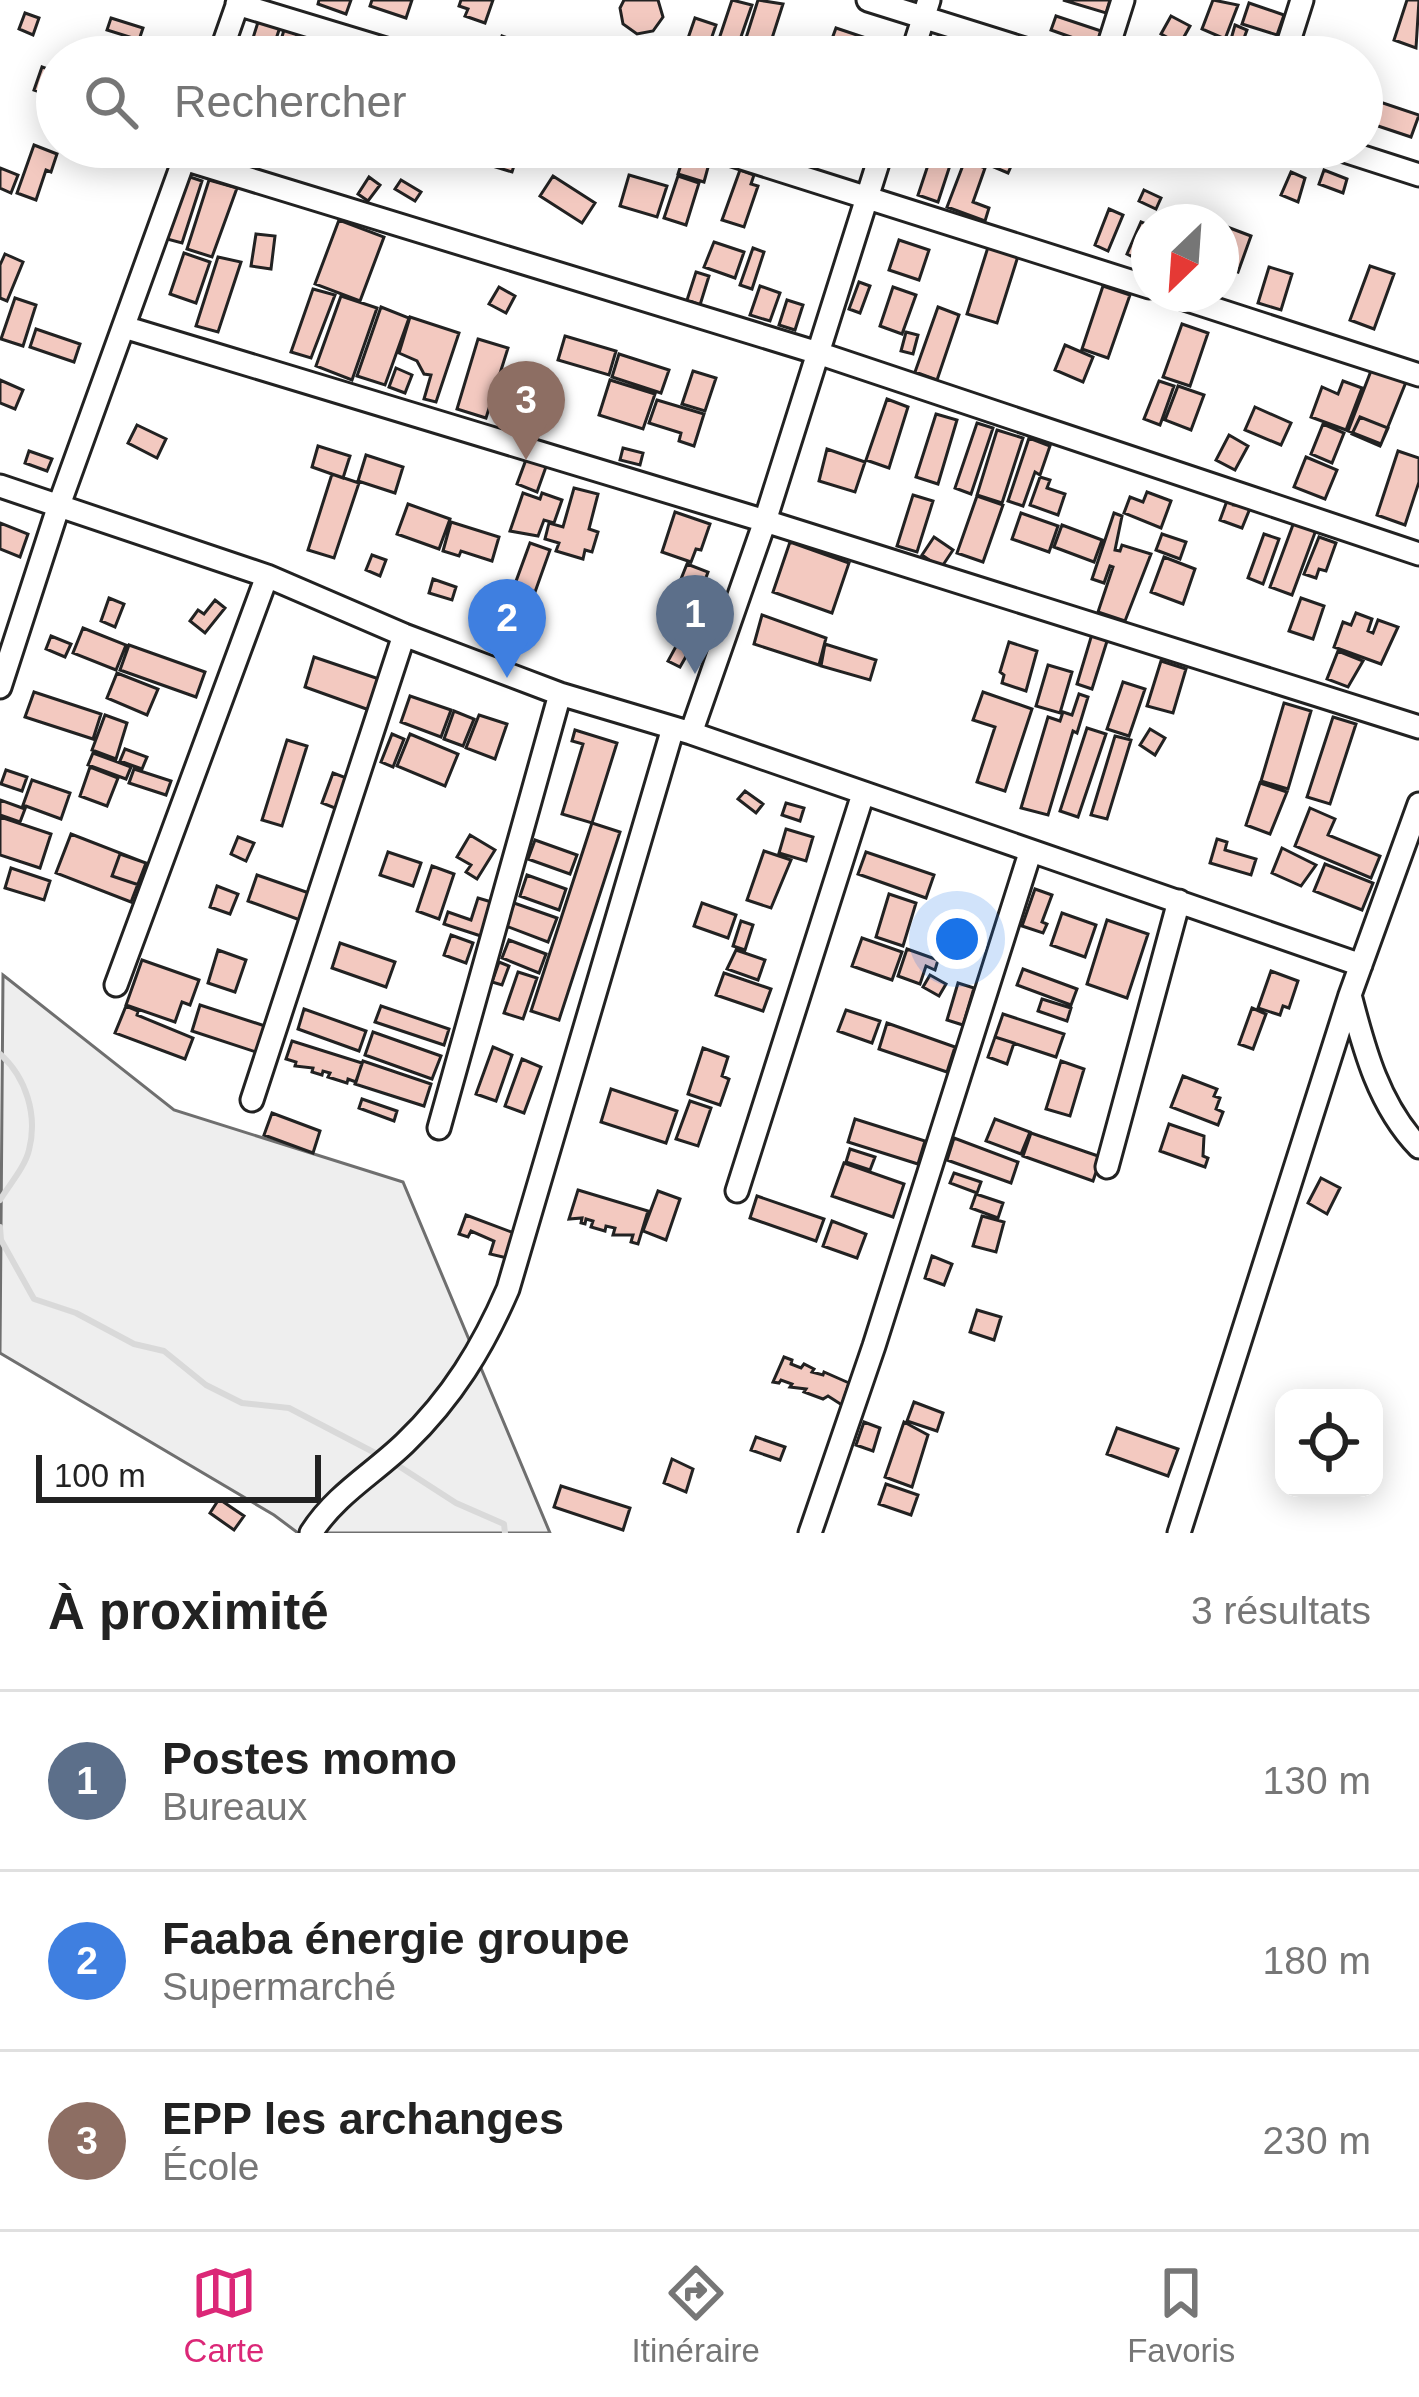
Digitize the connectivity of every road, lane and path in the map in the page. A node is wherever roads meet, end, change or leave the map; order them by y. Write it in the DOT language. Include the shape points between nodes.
graph roads {
  1 [pos="868,0"];
  2 [pos="1124,0"];
  3 [pos="1302,0"];
  4 [pos="238,2"];
  5 [pos="927,8"];
  6 [pos="226,36"];
  7 [pos="346,36"];
  8 [pos="997,36"];
  9 [pos="1112,36"];
  10 [pos="1291,36"];
  11 [pos="1383,163"];
  12 [pos="181,168"];
  13 [pos="233,168"];
  14 [pos="776,168"];
  15 [pos="877,168"];
  16 [pos="1419,175"];
  17 [pos="868,196"];
  18 [pos="1131,281"];
  19 [pos="1225,312"];
  20 [pos="124,327"];
  21 [pos="818,353"];
  22 [pos="1419,375"];
  23 [pos="0,486"];
  24 [pos="59,506"];
  25 [pos="765,521"];
  26 [pos="1419,554"];
  27 [pos="267,577"];
  28 [pos="404,635"];
  29 [pos="0,687"];
  30 [pos="560,694"];
  31 [pos="1419,727"];
  32 [pos="682,731"];
  33 [pos="863,794"];
  34 [pos="1419,804"];
  35 [pos="1030,853"];
  36 [pos="1179,901"];
  37 [pos="1361,964"];
  38 [pos="116,985"];
  39 [pos="1350,995"];
  40 [pos="252,1100"];
  41 [pos="439,1128"];
  42 [pos="1419,1147"];
  43 [pos="1107,1168"];
  44 [pos="737,1191"];
  45 [pos="311,1533"];
  46 [pos="810,1533"];
  47 [pos="1179,1533"];
  1 -- 5 [label="street"];
  2 -- 9 [label="street"];
  3 -- 10 [label="street"];
  4 -- 6 [label="street"];
  4 -- 7 [label="street"];
  5 -- 8 [label="street"];
  11 -- 16 [label="street"];
  12 -- 20 [label="street"];
  13 -- 21 [label="street"];
  14 -- 17 [label="street"];
  15 -- 17 [label="street"];
  17 -- 18 [label="street"];
  17 -- 21 [label="street"];
  19 -- 22 [label="street"];
  20 -- 24 [label="street"];
  20 -- 25 [label="street"];
  21 -- 25 [label="street"];
  21 -- 26 [label="street"];
  23 -- 24 [label="street"];
  24 -- 27 [label="street"];
  24 -- 29 [label="street"];
  25 -- 31 [label="street"];
  25 -- 32 [label="street"];
  27 -- 28 [label="street"];
  27 -- 38 [label="street"];
  28 -- 30 [label="street"];
  28 -- 40 [label="street"];
  30 -- 32 [label="street"];
  30 -- 41 [label="street"];
  32 -- 33 [label="street"];
  32 -- 45 [label="street" via="484,1345 404,1444 353,1483"];
  33 -- 35 [label="street"];
  33 -- 44 [label="street"];
  34 -- 37 [label="street"];
  35 -- 36 [label="street"];
  35 -- 46 [label="street"];
  36 -- 37 [label="street"];
  36 -- 43 [label="street"];
  37 -- 39 [label="street"];
  39 -- 42 [label="street" via="1366,1058"];
  39 -- 47 [label="street"];
}
